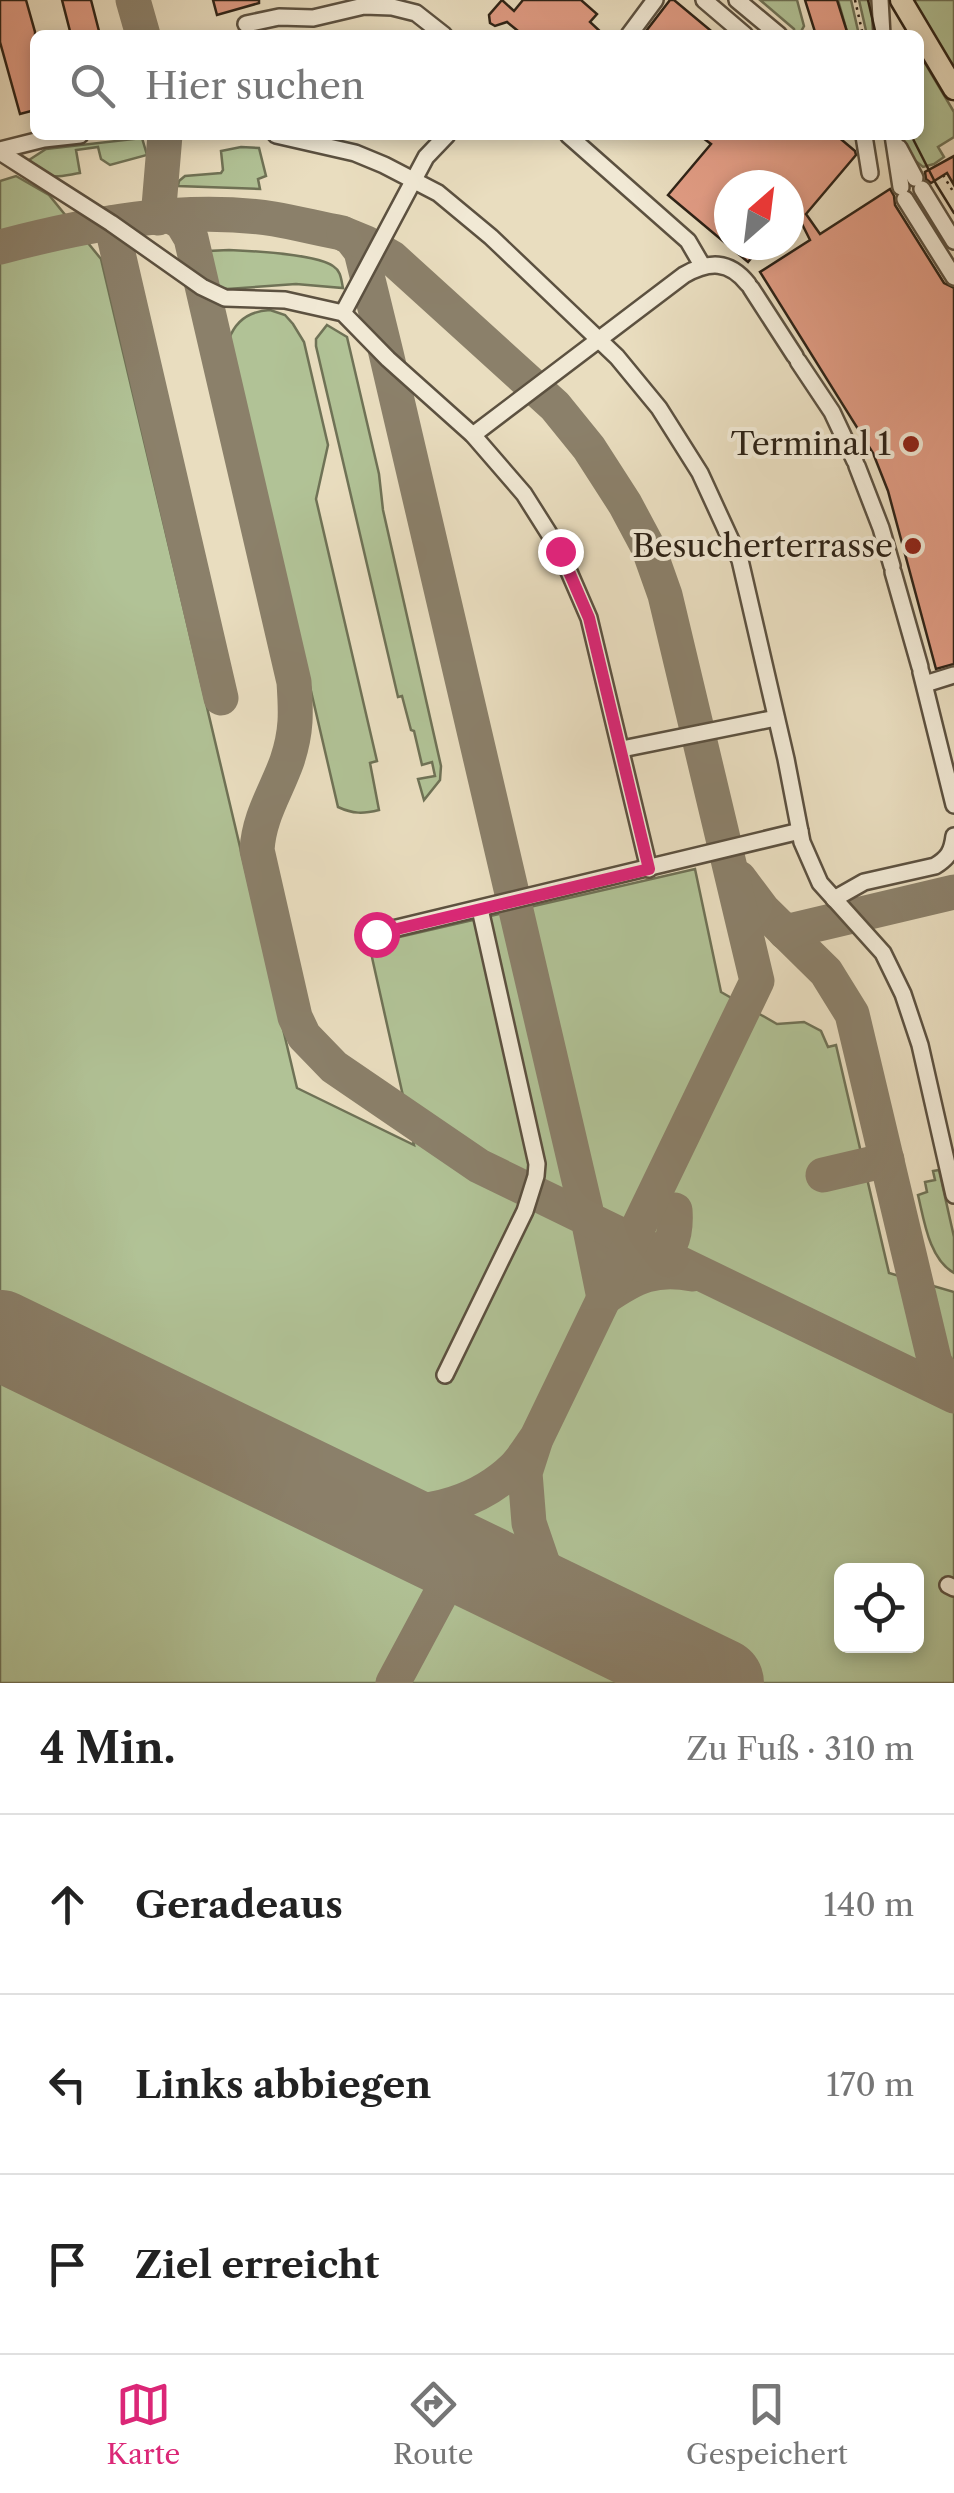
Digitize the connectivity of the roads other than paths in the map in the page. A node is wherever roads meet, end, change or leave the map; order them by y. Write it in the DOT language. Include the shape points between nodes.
graph roads {
  1 [pos="655,0"];
  2 [pos="704,0"];
  3 [pos="737,0"];
  4 [pos="880,0"];
  5 [pos="900,0"];
  6 [pos="246,24"];
  7 [pos="437,30"];
  8 [pos="632,30"];
  9 [pos="739,30"];
  10 [pos="773,30"];
  11 [pos="882,30"];
  12 [pos="918,30"];
  13 [pos="924,40"];
  14 [pos="954,89"];
  15 [pos="40,140"];
  16 [pos="297,140"];
  17 [pos="442,140"];
  18 [pos="574,140"];
  19 [pos="865,140"];
  20 [pos="895,140"];
  21 [pos="0,151"];
  22 [pos="870,173"];
  23 [pos="414,180"];
  24 [pos="911,188"];
  25 [pos="954,241"];
  26 [pos="702,265"];
  27 [pos="954,277"];
  28 [pos="342,313"];
  29 [pos="598,339"];
  30 [pos="473,435"];
  31 [pos="922,674"];
  32 [pos="954,675"];
  33 [pos="776,718"];
  34 [pos="622,749"];
  35 [pos="954,805"];
  36 [pos="800,831"];
  37 [pos="954,836"];
  38 [pos="649,869"];
  39 [pos="834,898"];
  40 [pos="480,910"];
  41 [pos="376,934"];
  42 [pos="954,1195"];
  43 [pos="446,1375"];
  1 -- 8 [label="lane"];
  2 -- 9 [label="lane"];
  3 -- 10 [label="lane"];
  4 -- 11 [label="lane"];
  5 -- 12 [label="main road"];
  6 -- 7 [label="lane" via="364,6 416,14"];
  13 -- 14 [label="main road"];
  15 -- 21 [label="lane"];
  16 -- 23 [label="lane" via="355,154"];
  17 -- 23 [label="lane"];
  18 -- 26 [label="lane" via="688,240"];
  19 -- 22 [label="lane"];
  20 -- 24 [label="lane"];
  21 -- 28 [label="lane" via="225,298 285,300"];
  23 -- 28 [label="lane"];
  23 -- 29 [label="lane" via="491,238"];
  24 -- 25 [label="lane"];
  24 -- 27 [label="lane"];
  26 -- 29 [label="lane"];
  26 -- 31 [label="lane" via="723,265 740,275 832,412 881,528"];
  28 -- 30 [label="lane"];
  29 -- 30 [label="lane"];
  29 -- 33 [label="lane" via="659,408 700,473 740,560"];
  30 -- 34 [label="lane" via="524,494 560,551 589,618"];
  31 -- 32 [label="lane"];
  31 -- 35 [label="lane"];
  33 -- 34 [label="lane"];
  33 -- 36 [label="lane"];
  34 -- 38 [label="lane"];
  36 -- 38 [label="lane"];
  36 -- 39 [label="lane" via="820,884"];
  37 -- 39 [label="lane" via="952,850 935,866 864,882"];
  38 -- 40 [label="lane"];
  39 -- 42 [label="lane" via="883,953 903,994"];
  40 -- 41 [label="lane"];
  40 -- 43 [label="lane" via="537,1164 525,1210"];
}
